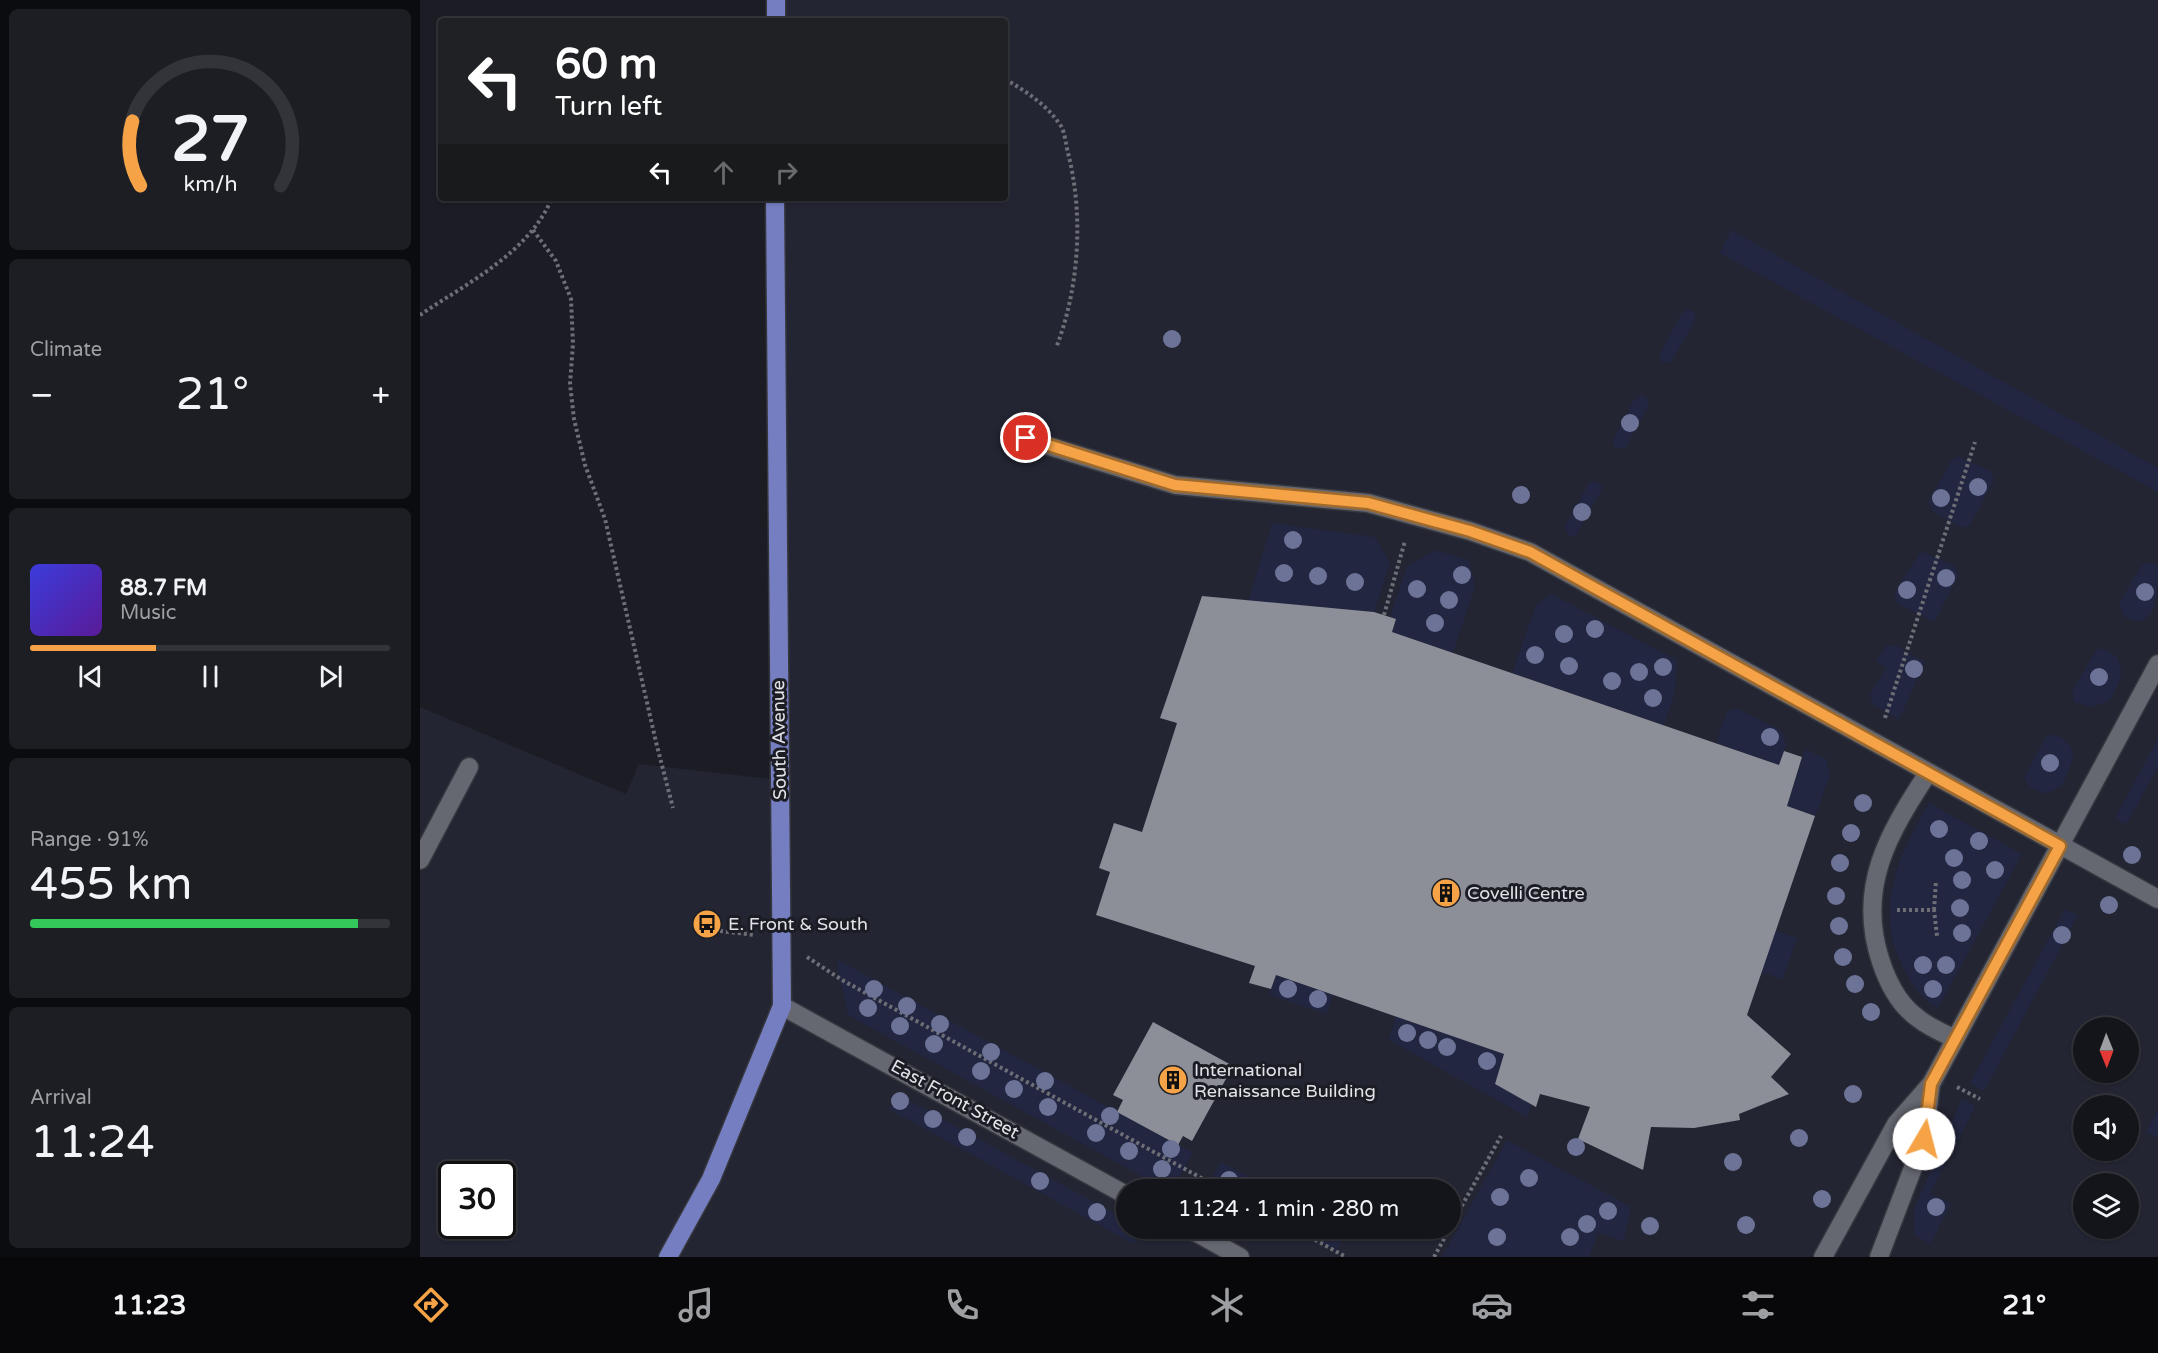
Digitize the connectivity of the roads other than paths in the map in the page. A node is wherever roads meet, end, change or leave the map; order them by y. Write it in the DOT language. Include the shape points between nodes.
graph roads {
  1 [pos="776,0"];
  2 [pos="776,18"];
  3 [pos="775,203"];
  4 [pos="1026,438"];
  5 [pos="2158,664"];
  6 [pos="469,767"];
  7 [pos="1928,773"];
  8 [pos="2060,846"];
  9 [pos="420,860"];
  10 [pos="2158,899"];
  11 [pos="782,1006"];
  12 [pos="1955,1039"];
  13 [pos="1931,1084"];
  14 [pos="1116,1190"];
  15 [pos="1208,1239"];
  16 [pos="668,1257"];
  17 [pos="1240,1257"];
  18 [pos="1823,1257"];
  19 [pos="1879,1257"];
  1 -- 2 [label="main road"];
  3 -- 11 [label="main road, South Avenue"];
  4 -- 7 [label="street" via="1175,485 1368,503 1470,531 1550,562"];
  5 -- 8 [label="street"];
  6 -- 9 [label="street"];
  7 -- 8 [label="street"];
  7 -- 12 [label="street" via="1884,848 1872,910 1875,945 1887,980 1907,1009"];
  8 -- 10 [label="street"];
  8 -- 12 [label="street"];
  11 -- 14 [label="street, East Front Street"];
  11 -- 16 [label="main road, South Avenue" via="711,1179"];
  12 -- 13 [label="street"];
  13 -- 18 [label="street" via="1896,1124"];
  13 -- 19 [label="street" via="1924,1139"];
  15 -- 17 [label="street"];
}
